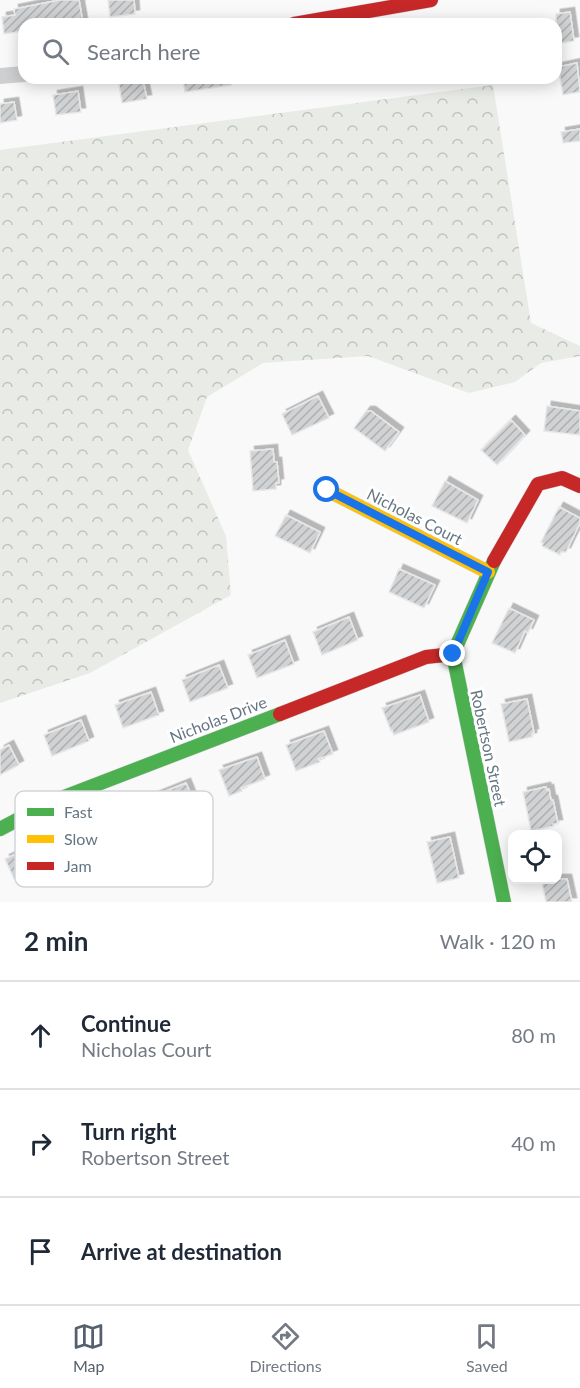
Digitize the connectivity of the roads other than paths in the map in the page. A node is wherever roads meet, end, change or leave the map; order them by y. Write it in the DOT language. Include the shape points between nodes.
graph roads {
  1 [pos="431,0"];
  2 [pos="359,5"];
  3 [pos="315,18"];
  4 [pos="18,74"];
  5 [pos="0,76"];
  6 [pos="580,486"];
  7 [pos="327,490"];
  8 [pos="488,572"];
  9 [pos="453,654"];
  10 [pos="77,791"];
  11 [pos="15,821"];
  12 [pos="0,829"];
  13 [pos="504,902"];
  1 -- 2 [label="street"];
  2 -- 3 [label="street"];
  4 -- 5 [label="street"];
  6 -- 8 [label="street" via="562,478 538,484"];
  7 -- 8 [label="street, Nicholas Court"];
  8 -- 9 [label="street"];
  9 -- 10 [label="street, Nicholas Drive" via="426,657"];
  9 -- 13 [label="street, Robertson Street"];
  11 -- 12 [label="street, Nicholas Drive"];
}
